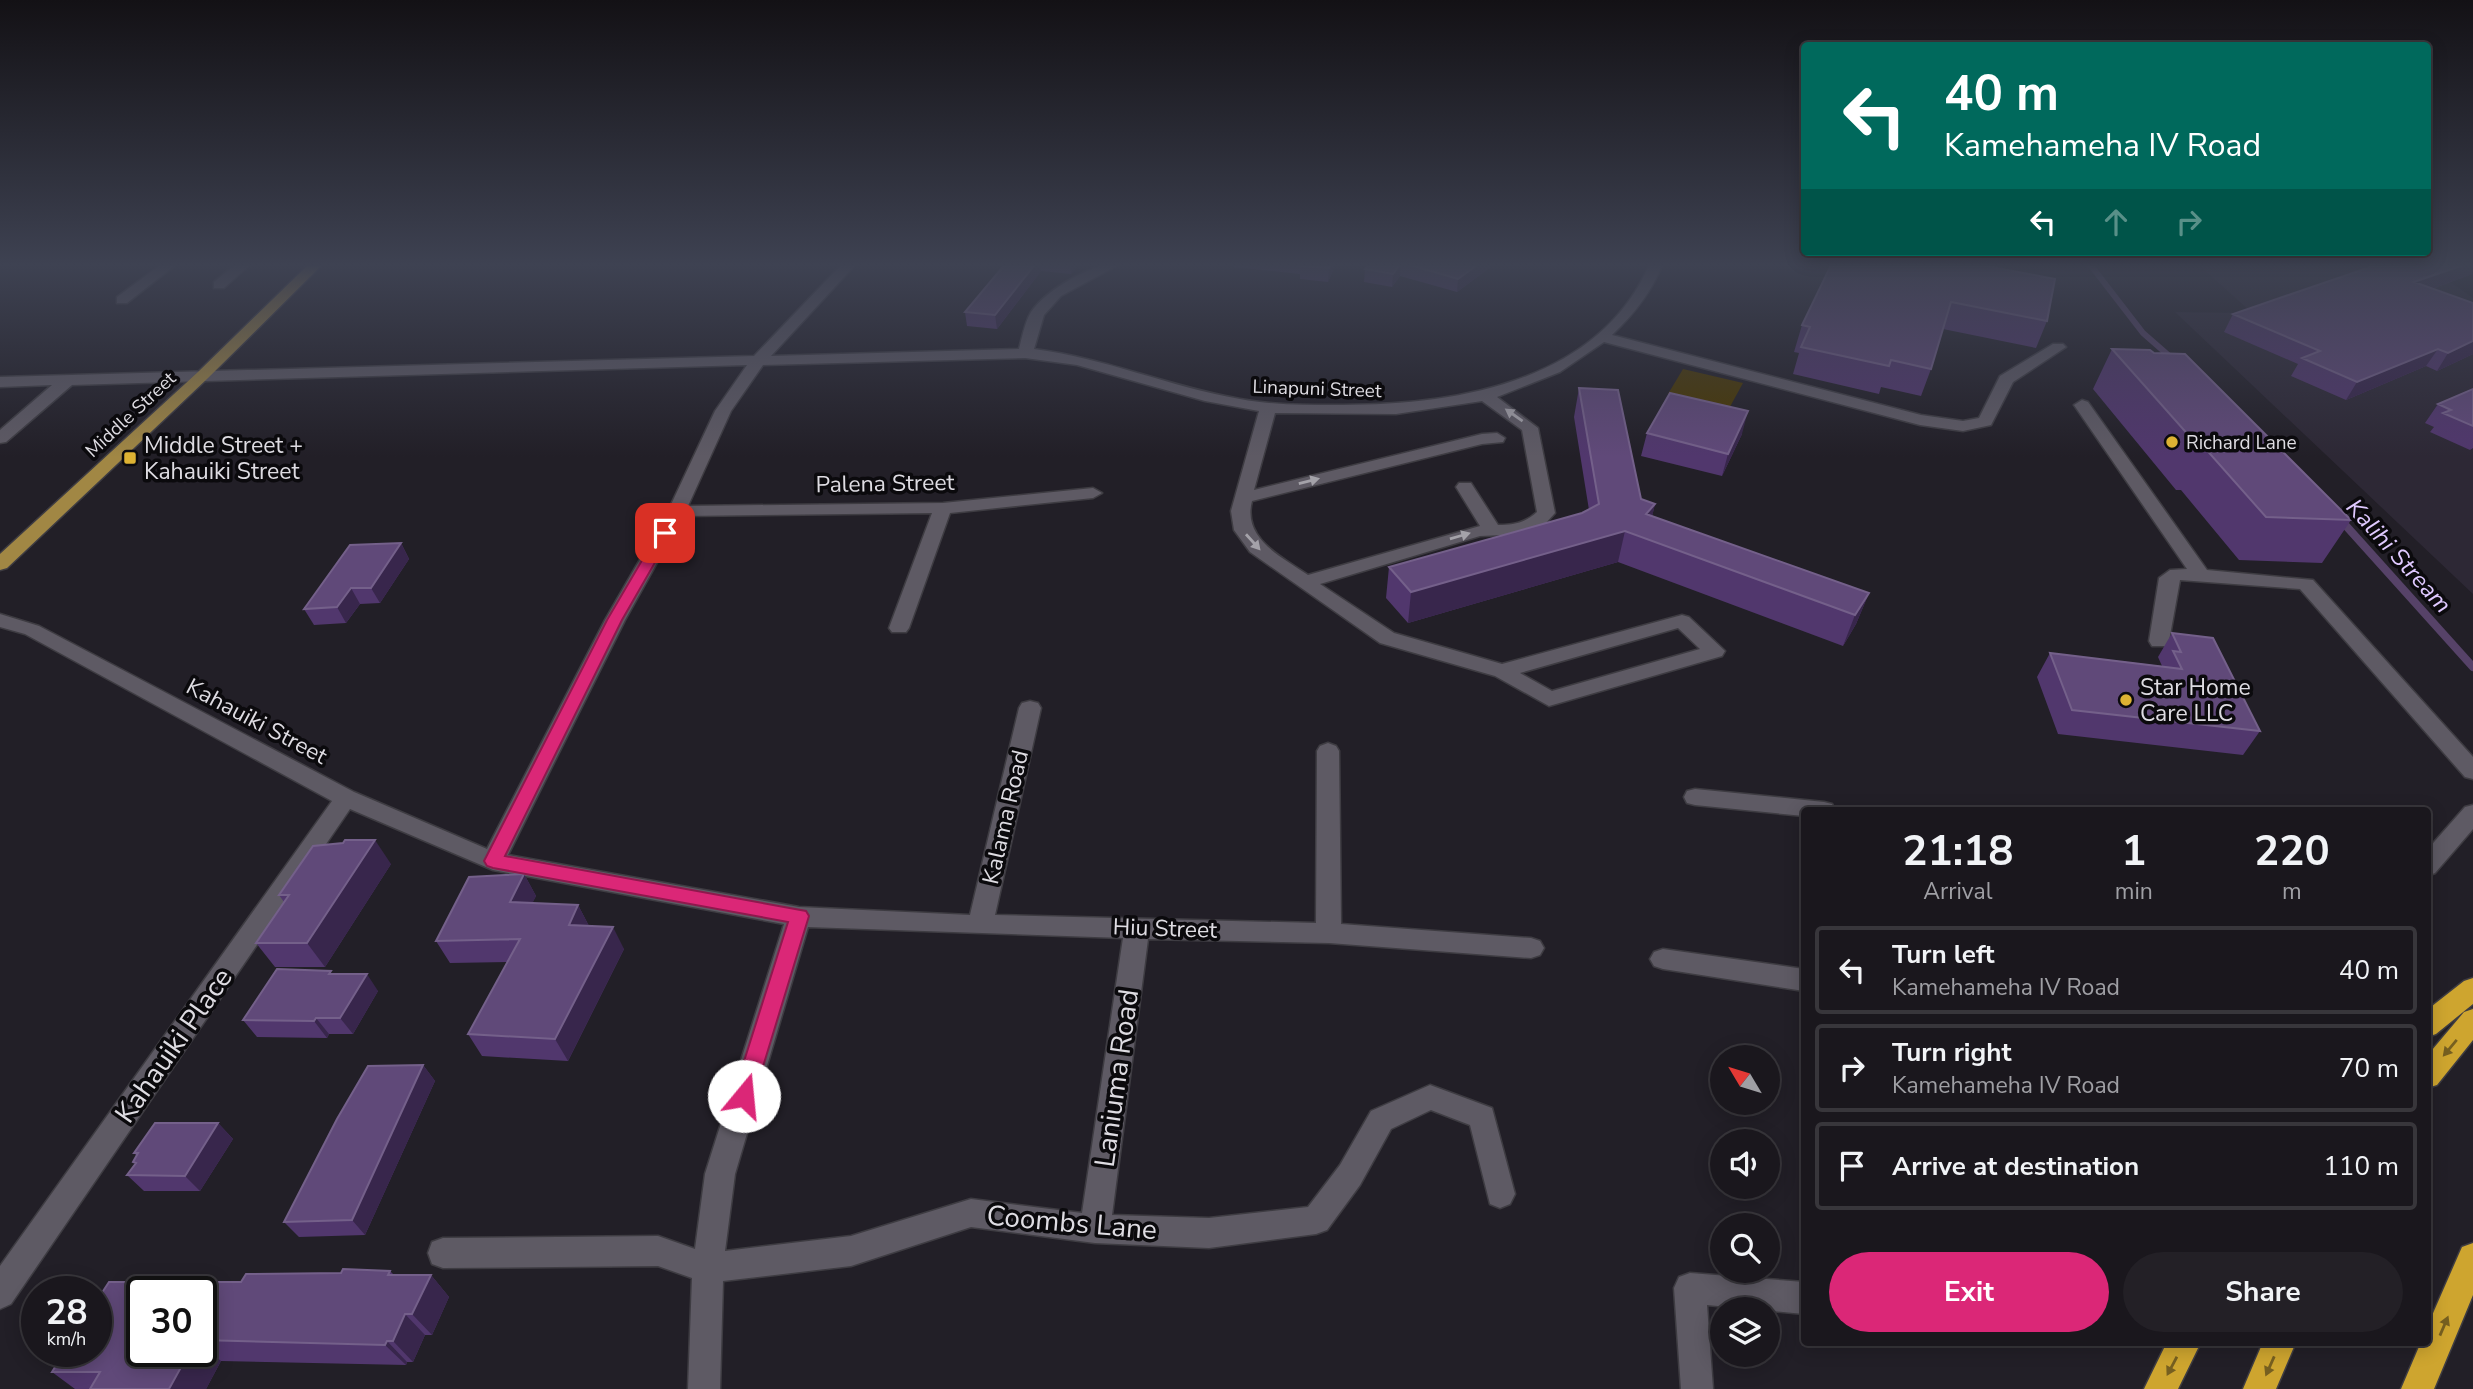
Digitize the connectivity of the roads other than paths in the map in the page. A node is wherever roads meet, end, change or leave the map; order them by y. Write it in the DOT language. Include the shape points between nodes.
graph roads {
  1 [pos="251,328"];
  2 [pos="789,328"];
  3 [pos="1032,328"];
  4 [pos="1611,328"];
  5 [pos="1602,337"];
  6 [pos="2058,347"];
  7 [pos="1024,353"];
  8 [pos="759,360"];
  9 [pos="203,375"];
  10 [pos="69,379"];
  11 [pos="0,382"];
  12 [pos="1486,397"];
  13 [pos="2082,405"];
  14 [pos="1268,408"];
  15 [pos="1497,438"];
  16 [pos="0,439"];
  17 [pos="1465,487"];
  18 [pos="1093,493"];
  19 [pos="1243,498"];
  20 [pos="943,508"];
  21 [pos="677,511"];
  22 [pos="1492,530"];
  23 [pos="0,564"];
  24 [pos="2201,575"];
  25 [pos="1305,582"];
  26 [pos="0,620"];
  27 [pos="899,628"];
  28 [pos="2159,641"];
  29 [pos="1503,671"];
  30 [pos="1030,708"];
  31 [pos="1328,751"];
  32 [pos="2473,771"];
  33 [pos="1695,797"];
  34 [pos="346,798"];
  35 [pos="1801,808"];
  36 [pos="2473,814"];
  37 [pos="493,861"];
  38 [pos="2431,862"];
  39 [pos="799,916"];
  40 [pos="980,925"];
  41 [pos="1137,927"];
  42 [pos="1329,933"];
  43 [pos="1531,947"];
  44 [pos="1663,959"];
  45 [pos="1801,980"];
  46 [pos="2473,989"];
  47 [pos="2473,1020"];
  48 [pos="2431,1023"];
  49 [pos="2431,1071"];
  50 [pos="1500,1194"];
  51 [pos="1095,1229"];
  52 [pos="443,1253"];
  53 [pos="2473,1258"];
  54 [pos="708,1268"];
  55 [pos="0,1293"];
  56 [pos="1801,1298"];
  57 [pos="2183,1346"];
  58 [pos="2278,1346"];
  59 [pos="704,1389"];
  60 [pos="1696,1389"];
  61 [pos="2160,1389"];
  62 [pos="2259,1389"];
  63 [pos="2417,1389"];
  1 -- 9 [label="main road, Middle Street"];
  2 -- 8 [label="street"];
  3 -- 7 [label="street"];
  4 -- 5 [label="street, Linapuni Street"];
  5 -- 6 [label="street" via="1920,420 1963,426 1985,422 2006,379"];
  5 -- 12 [label="street, Linapuni Street" via="1542,377"];
  7 -- 8 [label="street, Linapuni Street"];
  7 -- 14 [label="street, Linapuni Street" via="1077,360"];
  8 -- 9 [label="street, Linapuni Street"];
  8 -- 21 [label="street" via="723,411"];
  9 -- 10 [label="street, Linapuni Street"];
  9 -- 23 [label="main road, Middle Street"];
  10 -- 11 [label="street, Linapuni Street"];
  10 -- 16 [label="street"];
  12 -- 14 [label="street, Linapuni Street" via="1367,411"];
  22 -- 12 [label="street, one-way" via="1520,530 1546,513 1530,428"];
  13 -- 24 [label="street"];
  14 -- 19 [label="street"];
  19 -- 15 [label="street, one-way"];
  17 -- 22 [label="street"];
  18 -- 20 [label="street, Palena Street"];
  19 -- 25 [label="street, one-way" via="1241,518 1249,540"];
  20 -- 21 [label="street, Palena Street"];
  20 -- 27 [label="street"];
  21 -- 37 [label="street" via="615,620"];
  25 -- 22 [label="street, one-way"];
  24 -- 28 [label="street" via="2169,578"];
  24 -- 32 [label="street" via="2306,583"];
  25 -- 29 [label="street" via="1387,638"];
  26 -- 34 [label="street, Kahauiki Street" via="32,630"];
  29 -- 29 [label="street" via="1549,699 1715,651 1682,621"];
  30 -- 40 [label="street, Kalama Road"];
  31 -- 42 [label="street"];
  33 -- 35 [label="street"];
  34 -- 37 [label="street, Kahauiki Street"];
  34 -- 55 [label="street, Kahauiki Place"];
  36 -- 38 [label="street"];
  37 -- 39 [label="street, Kahauiki Street"];
  39 -- 40 [label="street, Hiu Street"];
  39 -- 54 [label="street" via="720,1174"];
  40 -- 41 [label="street, Hiu Street"];
  41 -- 42 [label="street, Hiu Street"];
  41 -- 51 [label="street, Laniuma Road"];
  42 -- 43 [label="street, Hiu Street"];
  44 -- 45 [label="street"];
  46 -- 48 [label="highway"];
  47 -- 49 [label="highway, one-way"];
  50 -- 51 [label="street, Coombs Lane" via="1482,1117 1430,1097 1381,1120 1350,1175 1316,1220 1209,1233"];
  51 -- 54 [label="street, Coombs Lane" via="971,1213 851,1251"];
  52 -- 54 [label="street, Coombs Lane" via="658,1251"];
  63 -- 53 [label="highway, one-way"];
  54 -- 59 [label="street"];
  56 -- 60 [label="street" via="1690,1287"];
  57 -- 61 [label="highway, one-way"];
  58 -- 62 [label="highway, one-way"];
}
